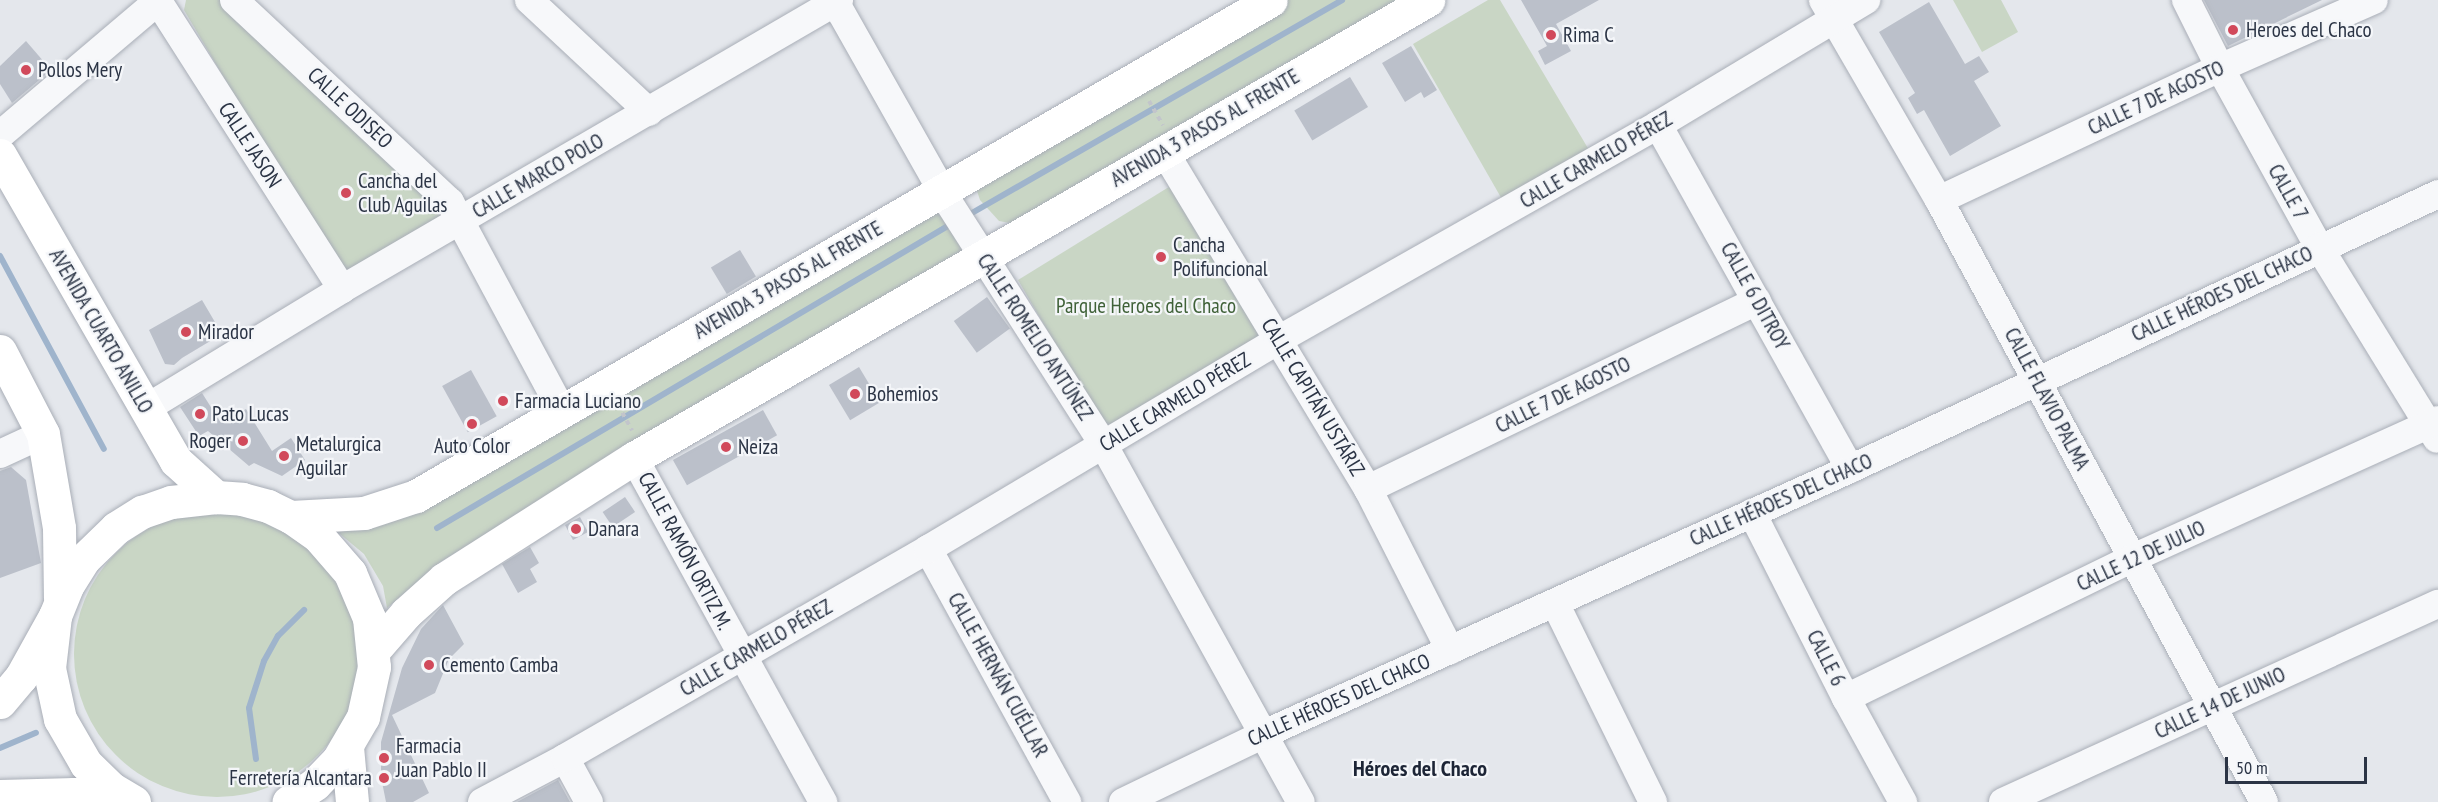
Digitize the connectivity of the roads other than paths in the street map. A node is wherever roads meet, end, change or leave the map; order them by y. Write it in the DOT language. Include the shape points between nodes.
graph roads {
  1 [pos="159,0"];
  2 [pos="234,0"];
  3 [pos="529,0"];
  4 [pos="1271,0"];
  5 [pos="1428,0"];
  6 [pos="1866,0"];
  7 [pos="2186,0"];
  8 [pos="2374,0"];
  9 [pos="836,1"];
  10 [pos="1828,10"];
  11 [pos="2220,68"];
  12 [pos="649,112"];
  13 [pos="1658,124"];
  14 [pos="0,135"];
  15 [pos="1164,151"];
  16 [pos="0,155"];
  17 [pos="2438,194"];
  18 [pos="946,197"];
  19 [pos="1939,200"];
  20 [pos="459,222"];
  21 [pos="2319,247"];
  22 [pos="978,248"];
  23 [pos="342,289"];
  24 [pos="1757,301"];
  25 [pos="1278,340"];
  26 [pos="0,351"];
  27 [pos="2037,382"];
  28 [pos="145,410"];
  29 [pos="562,411"];
  30 [pos="2435,428"];
  31 [pos="43,434"];
  32 [pos="1104,444"];
  33 [pos="634,446"];
  34 [pos="0,454"];
  35 [pos="1850,469"];
  36 [pos="1368,489"];
  37 [pos="216,497"];
  38 [pos="1752,513"];
  39 [pos="291,517"];
  40 [pos="928,549"];
  41 [pos="2133,558"];
  42 [pos="1555,603"];
  43 [pos="2438,604"];
  44 [pos="57,608"];
  45 [pos="374,650"];
  46 [pos="1450,650"];
  47 [pos="742,656"];
  48 [pos="1846,698"];
  49 [pos="0,702"];
  50 [pos="2211,707"];
  51 [pos="1264,734"];
  52 [pos="348,747"];
  53 [pos="565,758"];
  54 [pos="0,796"];
  55 [pos="130,800"];
  56 [pos="288,802"];
  57 [pos="352,802"];
  58 [pos="483,802"];
  59 [pos="589,802"];
  60 [pos="823,802"];
  61 [pos="1067,802"];
  62 [pos="1123,802"];
  63 [pos="1301,802"];
  64 [pos="1653,802"];
  65 [pos="1904,802"];
  66 [pos="2003,802"];
  67 [pos="2264,802"];
  1 -- 14 [label="street"];
  1 -- 23 [label="street, CALLE JASON"];
  2 -- 20 [label="street, CALLE ODISEO" via="450,202"];
  3 -- 12 [label="street"];
  4 -- 18 [label="main road, AVENIDA 3 PASOS AL FRENTE"];
  5 -- 15 [label="main road, AVENIDA 3 PASOS AL FRENTE"];
  6 -- 10 [label="street, CALLE CARMELO PÉREZ"];
  7 -- 11 [label="street, CALLE 7"];
  8 -- 11 [label="street, CALLE 7 DE AGOSTO"];
  9 -- 12 [label="street, CALLE MARCO POLO"];
  9 -- 18 [label="street, CALLE ROMELIO ANTÚNEZ"];
  10 -- 13 [label="street, CALLE CARMELO PÉREZ"];
  10 -- 19 [label="street, CALLE FLAVIO PALMA"];
  11 -- 19 [label="street, CALLE 7 DE AGOSTO"];
  11 -- 21 [label="street, CALLE 7"];
  12 -- 20 [label="street, CALLE MARCO POLO"];
  13 -- 24 [label="street, CALLE 6 DITROY"];
  13 -- 25 [label="street, CALLE CARMELO PÉREZ"];
  15 -- 22 [label="main road, AVENIDA 3 PASOS AL FRENTE"];
  15 -- 25 [label="street, CALLE CAPITÁN USTÁRIZ"];
  16 -- 28 [label="main road, AVENIDA CUARTO ANILLO"];
  17 -- 21 [label="street, CALLE HÉROES DEL CHACO"];
  18 -- 22 [label="street, CALLE ROMELIO ANTÚNEZ"];
  18 -- 29 [label="main road, AVENIDA 3 PASOS AL FRENTE"];
  19 -- 27 [label="street, CALLE FLAVIO PALMA"];
  20 -- 23 [label="street, CALLE MARCO POLO"];
  20 -- 29 [label="street, CALLE ODISEO"];
  21 -- 27 [label="street, CALLE HÉROES DEL CHACO"];
  21 -- 30 [label="street, CALLE 7"];
  22 -- 32 [label="street, CALLE ROMELIO ANTÚNEZ"];
  22 -- 33 [label="main road"];
  23 -- 28 [label="street, CALLE MARCO POLO"];
  24 -- 35 [label="street, CALLE 6 DITROY"];
  24 -- 36 [label="street, CALLE 7 DE AGOSTO"];
  25 -- 32 [label="street, CALLE CARMELO PÉREZ"];
  25 -- 36 [label="street, CALLE CAPITÁN USTÁRIZ"];
  26 -- 31 [label="main road"];
  27 -- 35 [label="street, CALLE HÉROES DEL CHACO"];
  27 -- 41 [label="street, CALLE FLAVIO PALMA"];
  28 -- 37 [label="main road, AVENIDA CUARTO ANILLO" via="176,461"];
  29 -- 39 [label="main road, AVENIDA 3 PASOS AL FRENTE" via="416,496 364,513"];
  30 -- 41 [label="street, CALLE 12 DE JULIO"];
  31 -- 34 [label="street"];
  31 -- 44 [label="main road" via="59,528"];
  32 -- 40 [label="street, CALLE CARMELO PÉREZ"];
  32 -- 51 [label="street, CALLE ROMELIO ANTÚNEZ"];
  33 -- 45 [label="main road" via="444,579 406,613"];
  33 -- 47 [label="street, CALLE RAMÓN ORTIZ M."];
  35 -- 38 [label="street, CALLE HÉROES DEL CHACO"];
  36 -- 46 [label="street, CALLE CAPITÁN USTÁRIZ"];
  37 -- 39 [label="main road" via="255,502"];
  37 -- 44 [label="main road" via="171,502 122,524 83,560"];
  38 -- 42 [label="street, CALLE HÉROES DEL CHACO"];
  38 -- 48 [label="street, CALLE 6"];
  39 -- 45 [label="main road" via="318,536 350,573 366,610"];
  40 -- 47 [label="street, CALLE CARMELO PÉREZ"];
  40 -- 61 [label="street, CALLE HERNÁN CUÉLLAR"];
  41 -- 48 [label="street, CALLE 12 DE JULIO"];
  41 -- 50 [label="street, CALLE FLAVIO PALMA"];
  42 -- 46 [label="street, CALLE HÉROES DEL CHACO"];
  42 -- 64 [label="street"];
  43 -- 50 [label="street, CALLE 14 DE JUNIO"];
  44 -- 49 [label="main road" via="21,677"];
  44 -- 55 [label="main road" via="49,668 60,719 86,764"];
  45 -- 52 [label="main road" via="368,701"];
  46 -- 51 [label="street, CALLE HÉROES DEL CHACO"];
  47 -- 53 [label="street, CALLE CARMELO PÉREZ"];
  47 -- 60 [label="street, CALLE RAMÓN ORTIZ M."];
  48 -- 65 [label="street, CALLE 6"];
  50 -- 66 [label="street, CALLE 14 DE JUNIO"];
  50 -- 67 [label="street, CALLE FLAVIO PALMA"];
  51 -- 62 [label="street, CALLE HÉROES DEL CHACO"];
  51 -- 63 [label="street, CALLE ROMELIO ANTÚNEZ"];
  52 -- 56 [label="main road" via="315,784"];
  52 -- 57 [label="main road"];
  53 -- 58 [label="street, CALLE CARMELO PÉREZ"];
  53 -- 59 [label="street"];
  54 -- 55 [label="main road" via="74,794"];
}
